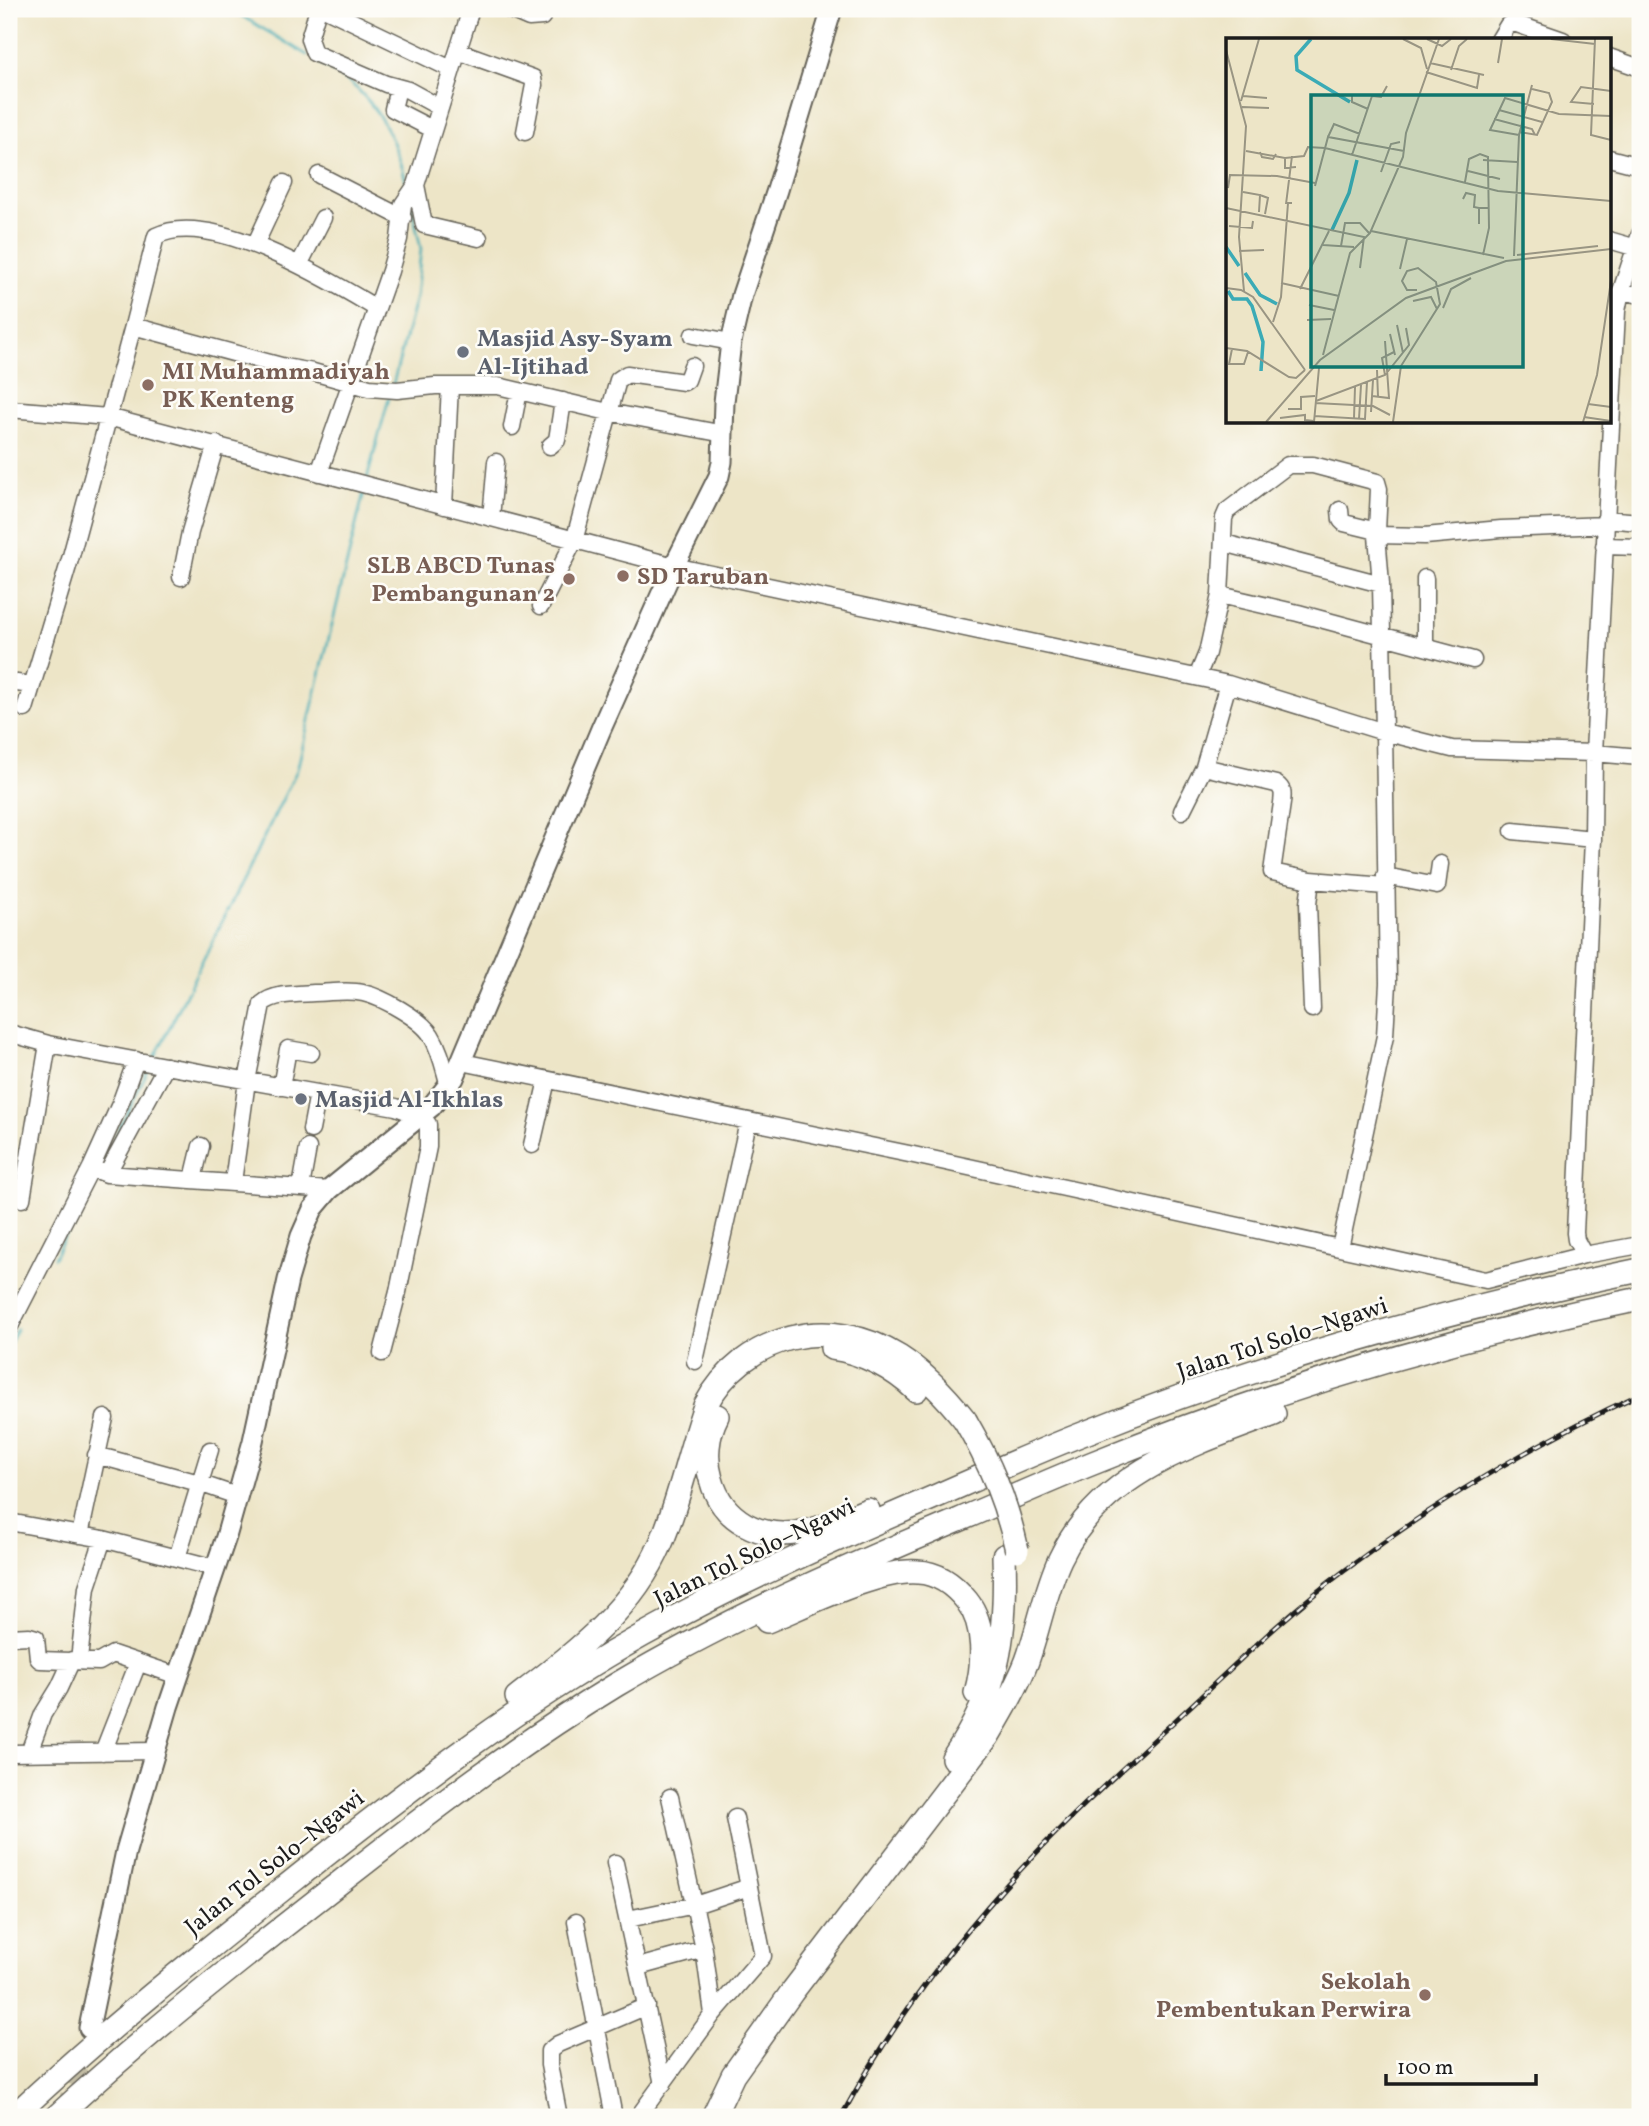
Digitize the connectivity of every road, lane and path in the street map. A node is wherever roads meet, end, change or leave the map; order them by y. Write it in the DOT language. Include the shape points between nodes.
graph roads {
  1 [pos="318,9"];
  2 [pos="326,9"];
  3 [pos="471,9"];
  4 [pos="508,9"];
  5 [pos="547,9"];
  6 [pos="832,9"];
  7 [pos="1500,38"];
  8 [pos="1557,38"];
  9 [pos="458,51"];
  10 [pos="1610,57"];
  11 [pos="451,68"];
  12 [pos="1640,68"];
  13 [pos="398,88"];
  14 [pos="439,107"];
  15 [pos="432,129"];
  16 [pos="525,132"];
  17 [pos="1610,158"];
  18 [pos="1640,166"];
  19 [pos="319,175"];
  20 [pos="284,183"];
  21 [pos="412,193"];
  22 [pos="323,218"];
  23 [pos="403,218"];
  24 [pos="479,238"];
  25 [pos="1610,240"];
  26 [pos="1639,244"];
  27 [pos="255,245"];
  28 [pos="299,265"];
  29 [pos="1621,291"];
  30 [pos="1640,295"];
  31 [pos="376,308"];
  32 [pos="1613,312"];
  33 [pos="132,326"];
  34 [pos="693,335"];
  35 [pos="732,342"];
  36 [pos="692,366"];
  37 [pos="352,384"];
  38 [pos="450,386"];
  39 [pos="519,391"];
  40 [pos="1611,392"];
  41 [pos="563,401"];
  42 [pos="9,409"];
  43 [pos="608,412"];
  44 [pos="1610,414"];
  45 [pos="108,417"];
  46 [pos="1610,424"];
  47 [pos="513,427"];
  48 [pos="724,434"];
  49 [pos="216,444"];
  50 [pos="550,446"];
  51 [pos="496,462"];
  52 [pos="319,473"];
  53 [pos="444,506"];
  54 [pos="1340,510"];
  55 [pos="491,517"];
  56 [pos="1605,522"];
  57 [pos="1640,522"];
  58 [pos="1377,533"];
  59 [pos="574,541"];
  60 [pos="1224,543"];
  61 [pos="1604,546"];
  62 [pos="1640,547"];
  63 [pos="674,566"];
  64 [pos="181,577"];
  65 [pos="1425,578"];
  66 [pos="1381,584"];
  67 [pos="1220,595"];
  68 [pos="541,606"];
  69 [pos="1381,636"];
  70 [pos="1425,648"];
  71 [pos="1473,660"];
  72 [pos="1196,677"];
  73 [pos="9,682"];
  74 [pos="1228,684"];
  75 [pos="32,685"];
  76 [pos="25,709"];
  77 [pos="1384,732"];
  78 [pos="1594,753"];
  79 [pos="1640,757"];
  80 [pos="1204,767"];
  81 [pos="1182,811"];
  82 [pos="1513,831"];
  83 [pos="1593,839"];
  84 [pos="1440,864"];
  85 [pos="1311,880"];
  86 [pos="1385,881"];
  87 [pos="1312,1009"];
  88 [pos="9,1033"];
  89 [pos="48,1044"];
  90 [pos="311,1053"];
  91 [pos="462,1062"];
  92 [pos="152,1063"];
  93 [pos="547,1080"];
  94 [pos="247,1081"];
  95 [pos="449,1086"];
  96 [pos="281,1087"];
  97 [pos="317,1093"];
  98 [pos="420,1116"];
  99 [pos="748,1122"];
  100 [pos="311,1130"];
  101 [pos="532,1145"];
  102 [pos="201,1146"];
  103 [pos="308,1148"];
  104 [pos="99,1172"];
  105 [pos="193,1179"];
  106 [pos="233,1182"];
  107 [pos="301,1187"];
  108 [pos="329,1190"];
  109 [pos="22,1199"];
  110 [pos="1342,1234"];
  111 [pos="1640,1245"];
  112 [pos="1584,1255"];
  113 [pos="1640,1269"];
  114 [pos="1640,1299"];
  115 [pos="9,1328"];
  116 [pos="1478,1338"];
  117 [pos="382,1353"];
  118 [pos="695,1361"];
  119 [pos="105,1418"];
  120 [pos="958,1423"];
  121 [pos="1086,1432"];
  122 [pos="210,1450"];
  123 [pos="96,1455"];
  124 [pos="199,1483"];
  125 [pos="237,1496"];
  126 [pos="9,1522"];
  127 [pos="80,1535"];
  128 [pos="103,1539"];
  129 [pos="177,1558"];
  130 [pos="215,1568"];
  131 [pos="9,1637"];
  132 [pos="75,1660"];
  133 [pos="138,1663"];
  134 [pos="178,1676"];
  135 [pos="558,1721"];
  136 [pos="155,1751"];
  137 [pos="29,1752"];
  138 [pos="103,1752"];
  139 [pos="9,1753"];
  140 [pos="951,1773"];
  141 [pos="670,1797"];
  142 [pos="372,1818"];
  143 [pos="735,1818"];
  144 [pos="615,1863"];
  145 [pos="749,1887"];
  146 [pos="695,1905"];
  147 [pos="628,1919"];
  148 [pos="576,1922"];
  149 [pos="704,1949"];
  150 [pos="638,1966"];
  151 [pos="647,2006"];
  152 [pos="713,2014"];
  153 [pos="89,2028"];
  154 [pos="598,2028"];
  155 [pos="663,2084"];
  156 [pos="13,2117"];
  157 [pos="56,2117"];
  158 [pos="559,2117"];
  159 [pos="614,2117"];
  160 [pos="638,2117"];
  161 [pos="697,2117"];
  162 [pos="713,2117"];
  1 -- 13 [label="street" via="309,36 312,51"];
  2 -- 11 [label="street"];
  3 -- 9 [label="street"];
  4 -- 5 [label="street" via="533,19 541,18"];
  6 -- 35 [label="main road" via="742,295"];
  7 -- 8 [label="street" via="1514,23"];
  9 -- 11 [label="street"];
  9 -- 16 [label="street" via="533,78"];
  10 -- 12 [label="street"];
  11 -- 14 [label="street"];
  13 -- 14 [label="street"];
  13 -- 15 [label="street" via="393,109"];
  14 -- 15 [label="street"];
  15 -- 21 [label="street"];
  17 -- 18 [label="street"];
  19 -- 23 [label="street"];
  20 -- 27 [label="street"];
  21 -- 23 [label="street" via="403,204"];
  21 -- 24 [label="street" via="424,225"];
  22 -- 28 [label="street"];
  23 -- 31 [label="street"];
  25 -- 26 [label="street"];
  26 -- 29 [label="street"];
  27 -- 28 [label="street"];
  27 -- 33 [label="street" via="187,230 156,236"];
  28 -- 31 [label="street"];
  29 -- 30 [label="street"];
  29 -- 32 [label="street"];
  31 -- 37 [label="street"];
  32 -- 40 [label="street"];
  33 -- 37 [label="street"];
  33 -- 45 [label="street"];
  34 -- 35 [label="street"];
  35 -- 48 [label="main road"];
  36 -- 43 [label="street" via="684,383 622,375"];
  37 -- 38 [label="street" via="392,389"];
  37 -- 52 [label="street"];
  38 -- 39 [label="street"];
  38 -- 53 [label="street"];
  39 -- 41 [label="street"];
  39 -- 47 [label="street"];
  40 -- 44 [label="street"];
  41 -- 43 [label="street"];
  41 -- 50 [label="street" via="557,440"];
  42 -- 45 [label="street"];
  43 -- 48 [label="street"];
  43 -- 59 [label="street"];
  45 -- 49 [label="street"];
  45 -- 75 [label="street"];
  46 -- 56 [label="street"];
  48 -- 63 [label="main road" via="719,476"];
  49 -- 52 [label="street"];
  49 -- 64 [label="street"];
  51 -- 55 [label="street"];
  52 -- 53 [label="street"];
  53 -- 55 [label="street"];
  54 -- 58 [label="street" via="1346,524"];
  55 -- 59 [label="street"];
  56 -- 57 [label="street"];
  56 -- 58 [label="street" via="1425,536"];
  56 -- 61 [label="street"];
  58 -- 60 [label="street" via="1379,489 1375,480 1292,464 1227,511"];
  58 -- 66 [label="street"];
  59 -- 63 [label="street"];
  59 -- 68 [label="street"];
  60 -- 66 [label="street"];
  60 -- 67 [label="street"];
  61 -- 62 [label="street"];
  61 -- 78 [label="street"];
  63 -- 72 [label="street"];
  63 -- 91 [label="main road"];
  65 -- 70 [label="street"];
  66 -- 69 [label="street"];
  67 -- 69 [label="street"];
  67 -- 72 [label="street" via="1207,653"];
  69 -- 70 [label="street"];
  69 -- 77 [label="street"];
  70 -- 71 [label="street"];
  72 -- 74 [label="street"];
  73 -- 75 [label="street"];
  74 -- 77 [label="street"];
  74 -- 80 [label="street"];
  75 -- 76 [label="street"];
  77 -- 78 [label="street" via="1460,750"];
  77 -- 86 [label="street"];
  78 -- 79 [label="street"];
  78 -- 83 [label="street"];
  80 -- 81 [label="street"];
  80 -- 85 [label="street" via="1281,787 1272,872"];
  82 -- 83 [label="street"];
  83 -- 112 [label="street" via="1575,1233"];
  84 -- 86 [label="street" via="1437,886"];
  85 -- 86 [label="street"];
  85 -- 87 [label="street"];
  86 -- 110 [label="street" via="1385,1031"];
  88 -- 89 [label="street"];
  89 -- 92 [label="street"];
  89 -- 109 [label="street"];
  90 -- 96 [label="street" via="288,1049"];
  91 -- 93 [label="street"];
  91 -- 95 [label="main road"];
  92 -- 94 [label="street"];
  92 -- 104 [label="street"];
  92 -- 104 [label="street" via="120,1104"];
  93 -- 99 [label="street"];
  93 -- 101 [label="street"];
  94 -- 95 [label="street" via="266,1000 346,991 380,999 428,1030"];
  94 -- 96 [label="street"];
  94 -- 106 [label="street"];
  95 -- 98 [label="main road"];
  96 -- 97 [label="street"];
  97 -- 98 [label="street" via="396,1107"];
  97 -- 100 [label="street"];
  98 -- 108 [label="main road"];
  98 -- 117 [label="street" via="428,1124 428,1147"];
  99 -- 110 [label="street"];
  99 -- 118 [label="street"];
  102 -- 105 [label="street"];
  103 -- 107 [label="street"];
  104 -- 105 [label="street"];
  104 -- 115 [label="street"];
  105 -- 106 [label="street"];
  106 -- 107 [label="street"];
  107 -- 108 [label="street"];
  108 -- 125 [label="main road" via="308,1219 293,1262"];
  110 -- 112 [label="street" via="1486,1280"];
  111 -- 112 [label="street"];
  113 -- 121 [label="highway, Jalan Tol Solo–Ngawi" via="1394,1329"];
  114 -- 116 [label="highway"];
  116 -- 135 [label="highway" via="1323,1382 1096,1462 753,1612 663,1658"];
  116 -- 140 [label="highway" via="1240,1426 1147,1467 1103,1498 1059,1562 1027,1662 1010,1698 988,1736"];
  119 -- 123 [label="street"];
  120 -- 121 [label="highway" via="880,1364 834,1348 796,1352 763,1364 728,1397 713,1423 708,1469 720,1503 743,1525 781,1534 803,1532"];
  120 -- 140 [label="highway" via="1010,1553 994,1680"];
  120 -- 142 [label="highway" via="948,1398 898,1356 851,1335 792,1338 767,1345 746,1358 705,1406 661,1545 624,1603 563,1662 474,1729"];
  121 -- 142 [label="highway, Jalan Tol Solo–Ngawi" via="849,1534 642,1636 468,1746"];
  122 -- 124 [label="street"];
  123 -- 124 [label="street"];
  123 -- 127 [label="street"];
  124 -- 125 [label="street"];
  124 -- 129 [label="street"];
  125 -- 130 [label="main road"];
  126 -- 127 [label="street"];
  127 -- 128 [label="street"];
  128 -- 129 [label="street"];
  128 -- 132 [label="street" via="87,1587"];
  129 -- 130 [label="street"];
  130 -- 134 [label="main road"];
  131 -- 132 [label="street" via="36,1638 40,1660"];
  132 -- 133 [label="street" via="99,1662 113,1654"];
  132 -- 137 [label="street" via="43,1714"];
  133 -- 134 [label="street"];
  133 -- 138 [label="street"];
  134 -- 136 [label="main road"];
  135 -- 140 [label="highway" via="731,1636 871,1580 919,1572 958,1589 979,1624 978,1687"];
  135 -- 157 [label="highway" via="434,1808 272,1934"];
  136 -- 138 [label="street"];
  136 -- 153 [label="main road" via="125,1851"];
  137 -- 138 [label="street"];
  137 -- 139 [label="street"];
  140 -- 161 [label="highway" via="835,1913 721,2067"];
  140 -- 162 [label="highway" via="733,2075"];
  141 -- 146 [label="street"];
  142 -- 156 [label="highway, Jalan Tol Solo–Ngawi" via="189,1963"];
  143 -- 145 [label="street"];
  144 -- 147 [label="street"];
  145 -- 146 [label="street"];
  145 -- 152 [label="street" via="763,1956"];
  146 -- 147 [label="street"];
  146 -- 149 [label="street"];
  147 -- 150 [label="street"];
  148 -- 154 [label="street"];
  149 -- 150 [label="street"];
  149 -- 152 [label="street"];
  150 -- 151 [label="street"];
  151 -- 154 [label="street"];
  151 -- 155 [label="street"];
  152 -- 155 [label="street"];
  154 -- 158 [label="street" via="549,2051"];
  154 -- 159 [label="street"];
  155 -- 160 [label="street"];
}
